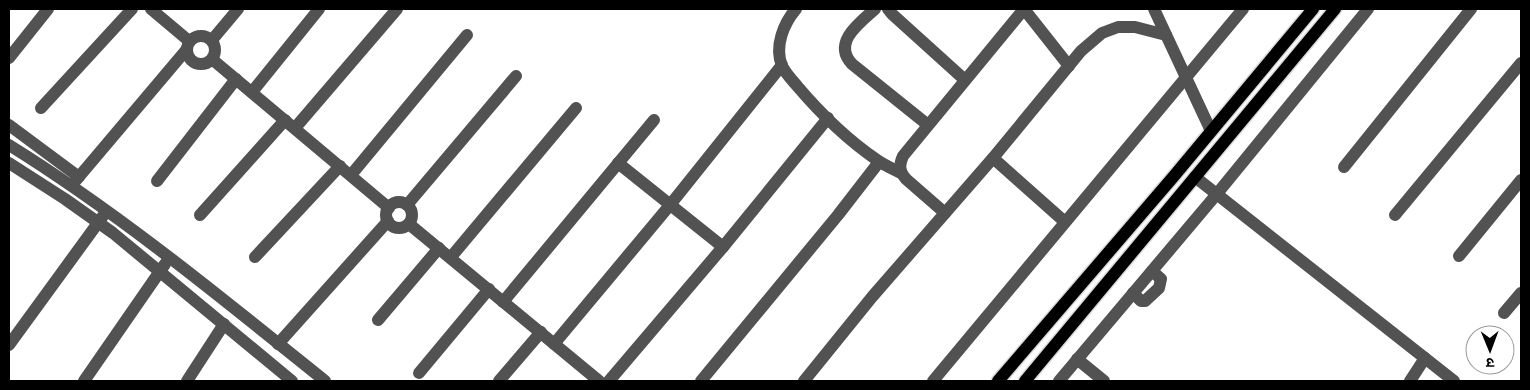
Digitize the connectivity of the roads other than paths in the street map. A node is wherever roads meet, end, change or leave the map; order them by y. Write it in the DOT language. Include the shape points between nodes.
graph roads {
  1 [pos="48,9"];
  2 [pos="132,9"];
  3 [pos="151,9"];
  4 [pos="238,9"];
  5 [pos="319,9"];
  6 [pos="397,9"];
  7 [pos="796,9"];
  8 [pos="875,9"];
  9 [pos="888,9"];
  10 [pos="1154,9"];
  11 [pos="1242,9"];
  12 [pos="1313,9"];
  13 [pos="1334,9"];
  14 [pos="1368,9"];
  15 [pos="1471,9"];
  16 [pos="468,35"];
  17 [pos="1166,35"];
  18 [pos="212,40"];
  19 [pos="188,45"];
  20 [pos="9,58"];
  21 [pos="213,60"];
  22 [pos="1521,63"];
  23 [pos="782,65"];
  24 [pos="1069,66"];
  25 [pos="516,76"];
  26 [pos="1186,77"];
  27 [pos="236,79"];
  28 [pos="965,80"];
  29 [pos="252,92"];
  30 [pos="41,108"];
  31 [pos="576,108"];
  32 [pos="828,118"];
  33 [pos="285,120"];
  34 [pos="654,120"];
  35 [pos="9,125"];
  36 [pos="928,125"];
  37 [pos="295,128"];
  38 [pos="1211,131"];
  39 [pos="9,144"];
  40 [pos="993,158"];
  41 [pos="880,162"];
  42 [pos="618,163"];
  43 [pos="9,164"];
  44 [pos="340,166"];
  45 [pos="1344,166"];
  46 [pos="901,173"];
  47 [pos="350,176"];
  48 [pos="1195,178"];
  49 [pos="157,180"];
  50 [pos="1521,180"];
  51 [pos="76,181"];
  52 [pos="1216,195"];
  53 [pos="407,205"];
  54 [pos="670,205"];
  55 [pos="389,208"];
  56 [pos="107,210"];
  57 [pos="946,213"];
  58 [pos="200,215"];
  59 [pos="1395,215"];
  60 [pos="388,221"];
  61 [pos="98,222"];
  62 [pos="1065,222"];
  63 [pos="409,224"];
  64 [pos="723,247"];
  65 [pos="439,248"];
  66 [pos="1459,256"];
  67 [pos="255,257"];
  68 [pos="169,258"];
  69 [pos="451,258"];
  70 [pos="160,271"];
  71 [pos="488,289"];
  72 [pos="1521,293"];
  73 [pos="503,302"];
  74 [pos="1504,313"];
  75 [pos="378,320"];
  76 [pos="224,324"];
  77 [pos="541,332"];
  78 [pos="278,344"];
  79 [pos="554,344"];
  80 [pos="9,345"];
  81 [pos="1424,358"];
  82 [pos="1077,359"];
  83 [pos="419,373"];
  84 [pos="84,381"];
  85 [pos="188,381"];
  86 [pos="292,381"];
  87 [pos="325,381"];
  88 [pos="498,381"];
  89 [pos="599,381"];
  90 [pos="609,381"];
  91 [pos="701,381"];
  92 [pos="804,381"];
  93 [pos="934,381"];
  94 [pos="998,381"];
  95 [pos="1025,381"];
  96 [pos="1059,381"];
  97 [pos="1104,381"];
  98 [pos="1410,381"];
  99 [pos="1454,381"];
  1 -- 20 [label="street"];
  2 -- 30 [label="street"];
  3 -- 19 [label="street"];
  4 -- 18 [label="street"];
  5 -- 29 [label="street"];
  6 -- 37 [label="street"];
  7 -- 23 [label="street" via="789,17 781,39"];
  8 -- 36 [label="street" via="848,37 844,46 845,56"];
  9 -- 28 [label="street"];
  10 -- 17 [label="street"];
  11 -- 26 [label="street"];
  12 -- 38 [label="main road"];
  13 -- 48 [label="main road"];
  14 -- 52 [label="street"];
  15 -- 45 [label="street"];
  16 -- 47 [label="street"];
  17 -- 24 [label="street" via="1135,27 1118,27 1102,33"];
  17 -- 26 [label="street"];
  18 -- 19 [label="street" via="197,36"];
  18 -- 21 [label="street" via="216,50"];
  19 -- 21 [label="street" via="188,57 195,63 205,64"];
  19 -- 51 [label="street"];
  21 -- 27 [label="street"];
  22 -- 59 [label="street"];
  23 -- 32 [label="street"];
  23 -- 54 [label="street"];
  24 -- 28 [label="street" via="1024,9"];
  24 -- 40 [label="street"];
  25 -- 53 [label="street"];
  26 -- 38 [label="street"];
  26 -- 62 [label="street"];
  27 -- 29 [label="street"];
  27 -- 49 [label="street"];
  28 -- 36 [label="street"];
  29 -- 33 [label="street"];
  31 -- 69 [label="street"];
  32 -- 41 [label="street"];
  32 -- 64 [label="street"];
  33 -- 37 [label="street"];
  33 -- 58 [label="street"];
  34 -- 42 [label="street"];
  35 -- 51 [label="street"];
  36 -- 46 [label="street" via="903,156"];
  37 -- 44 [label="street"];
  38 -- 94 [label="main road"];
  39 -- 51 [label="street"];
  40 -- 57 [label="street"];
  40 -- 62 [label="street"];
  41 -- 46 [label="street"];
  41 -- 91 [label="street"];
  42 -- 54 [label="street"];
  42 -- 73 [label="street"];
  43 -- 61 [label="street"];
  44 -- 47 [label="street"];
  44 -- 67 [label="street"];
  46 -- 57 [label="street"];
  47 -- 55 [label="street"];
  48 -- 52 [label="street"];
  48 -- 95 [label="main road"];
  50 -- 66 [label="street"];
  51 -- 56 [label="street"];
  52 -- 81 [label="street"];
  52 -- 82 [label="street"];
  53 -- 55 [label="street" via="398,202"];
  53 -- 63 [label="street" via="412,214"];
  54 -- 64 [label="street"];
  54 -- 79 [label="street"];
  55 -- 60 [label="street"];
  56 -- 61 [label="street"];
  56 -- 68 [label="street"];
  57 -- 92 [label="street"];
  60 -- 63 [label="street" via="398,228"];
  60 -- 78 [label="street"];
  61 -- 70 [label="street"];
  61 -- 80 [label="street"];
  62 -- 93 [label="street"];
  63 -- 65 [label="street"];
  64 -- 90 [label="street"];
  65 -- 69 [label="street"];
  65 -- 75 [label="street"];
  68 -- 70 [label="street"];
  68 -- 78 [label="street"];
  69 -- 71 [label="street"];
  70 -- 76 [label="street"];
  70 -- 84 [label="street"];
  71 -- 73 [label="street"];
  71 -- 83 [label="street"];
  72 -- 74 [label="street"];
  73 -- 77 [label="street"];
  76 -- 85 [label="street"];
  76 -- 86 [label="street"];
  77 -- 79 [label="street"];
  77 -- 88 [label="street"];
  78 -- 87 [label="street"];
  79 -- 89 [label="street"];
  81 -- 98 [label="street"];
  81 -- 99 [label="street"];
  82 -- 96 [label="street"];
  82 -- 97 [label="street"];
}
